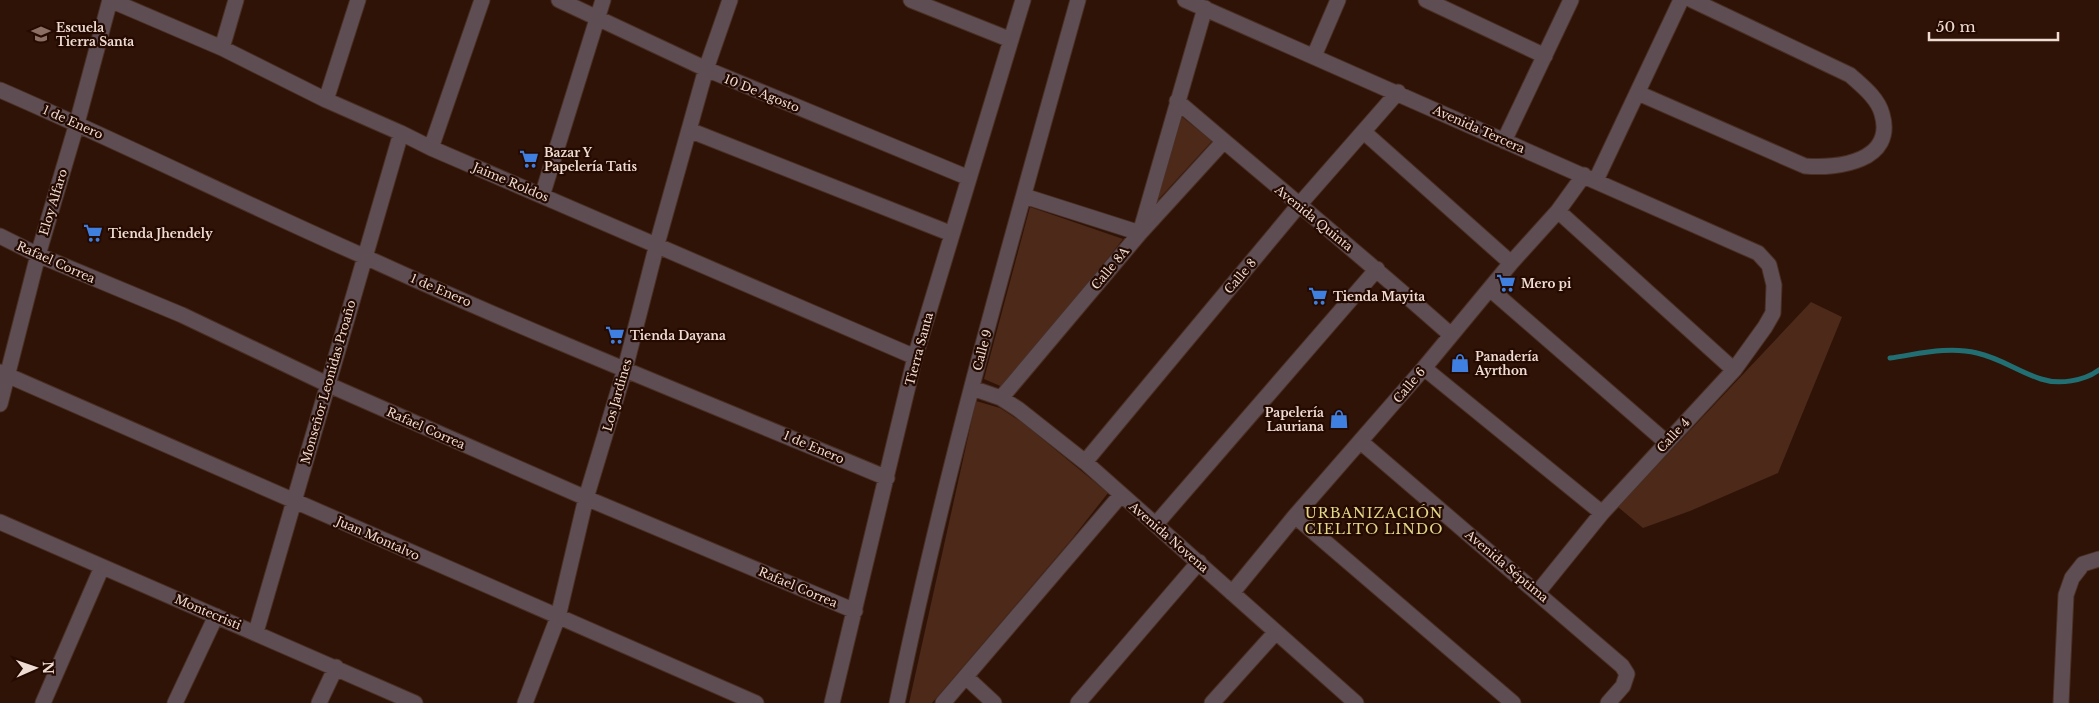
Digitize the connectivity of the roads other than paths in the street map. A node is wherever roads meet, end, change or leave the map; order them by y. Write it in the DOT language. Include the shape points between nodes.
graph roads {
  1 [pos="110,0"];
  2 [pos="236,0"];
  3 [pos="358,0"];
  4 [pos="482,0"];
  5 [pos="559,0"];
  6 [pos="603,0"];
  7 [pos="730,0"];
  8 [pos="911,0"];
  9 [pos="1022,0"];
  10 [pos="1078,0"];
  11 [pos="1185,0"];
  12 [pos="1338,0"];
  13 [pos="1426,0"];
  14 [pos="1571,0"];
  15 [pos="1681,0"];
  16 [pos="1692,0"];
  17 [pos="1205,8"];
  18 [pos="597,18"];
  19 [pos="1011,40"];
  20 [pos="222,48"];
  21 [pos="1314,56"];
  22 [pos="1545,56"];
  23 [pos="706,69"];
  24 [pos="0,90"];
  25 [pos="1398,92"];
  26 [pos="1638,93"];
  27 [pos="326,100"];
  28 [pos="1177,101"];
  29 [pos="77,123"];
  30 [pos="689,130"];
  31 [pos="1364,132"];
  32 [pos="401,133"];
  33 [pos="1224,141"];
  34 [pos="1504,141"];
  35 [pos="431,148"];
  36 [pos="969,178"];
  37 [pos="1590,178"];
  38 [pos="542,196"];
  39 [pos="1024,196"];
  40 [pos="1299,206"];
  41 [pos="1558,211"];
  42 [pos="1140,233"];
  43 [pos="952,234"];
  44 [pos="0,236"];
  45 [pos="657,244"];
  46 [pos="38,255"];
  47 [pos="364,257"];
  48 [pos="1510,263"];
  49 [pos="1769,265"];
  50 [pos="1377,269"];
  51 [pos="1490,289"];
  52 [pos="1450,335"];
  53 [pos="915,357"];
  54 [pos="1424,368"];
  55 [pos="625,369"];
  56 [pos="1734,370"];
  57 [pos="4,374"];
  58 [pos="329,385"];
  59 [pos="972,388"];
  60 [pos="1001,398"];
  61 [pos="0,404"];
  62 [pos="1361,442"];
  63 [pos="1666,442"];
  64 [pos="1085,462"];
  65 [pos="887,478"];
  66 [pos="1121,495"];
  67 [pos="586,498"];
  68 [pos="293,502"];
  69 [pos="1602,513"];
  70 [pos="1295,516"];
  71 [pos="0,522"];
  72 [pos="1156,524"];
  73 [pos="2099,559"];
  74 [pos="1199,562"];
  75 [pos="102,567"];
  76 [pos="1538,592"];
  77 [pos="1232,593"];
  78 [pos="855,611"];
  79 [pos="216,616"];
  80 [pos="558,617"];
  81 [pos="256,632"];
  82 [pos="1275,633"];
  83 [pos="336,667"];
  84 [pos="966,677"];
  85 [pos="1351,702"];
  86 [pos="43,703"];
  87 [pos="175,703"];
  88 [pos="319,703"];
  89 [pos="415,703"];
  90 [pos="525,703"];
  91 [pos="756,703"];
  92 [pos="832,703"];
  93 [pos="897,703"];
  94 [pos="943,703"];
  95 [pos="994,703"];
  96 [pos="1078,703"];
  97 [pos="1212,703"];
  98 [pos="1513,703"];
  99 [pos="1608,703"];
  100 [pos="2061,703"];
  1 -- 20 [label="street, Jaime Roldos"];
  1 -- 29 [label="street, Eloy Alfaro"];
  2 -- 20 [label="street"];
  3 -- 27 [label="street"];
  4 -- 35 [label="street"];
  5 -- 18 [label="street, 10 De Agosto"];
  6 -- 18 [label="street"];
  7 -- 23 [label="street, Los Jardines"];
  8 -- 19 [label="street"];
  9 -- 19 [label="street, Tierra Santa"];
  10 -- 39 [label="street, Calle 9"];
  11 -- 17 [label="street, Avenida Tercera"];
  12 -- 21 [label="street"];
  13 -- 22 [label="street"];
  14 -- 22 [label="street"];
  15 -- 26 [label="street, Calle 6"];
  16 -- 26 [label="street" via="1850,76 1870,94 1882,112 1885,130 1877,148 1848,164 1805,166"];
  17 -- 21 [label="street, Avenida Tercera"];
  17 -- 28 [label="street"];
  18 -- 23 [label="street, 10 De Agosto"];
  18 -- 38 [label="street"];
  19 -- 36 [label="street, Tierra Santa"];
  20 -- 27 [label="street, Jaime Roldos"];
  21 -- 25 [label="street, Avenida Tercera"];
  22 -- 34 [label="street"];
  23 -- 30 [label="street, Los Jardines"];
  23 -- 36 [label="street, 10 De Agosto"];
  24 -- 29 [label="street, 1 de Enero"];
  25 -- 31 [label="street, Calle 8"];
  25 -- 34 [label="street, Avenida Tercera"];
  26 -- 37 [label="street, Calle 6"];
  27 -- 32 [label="street, Jaime Roldos"];
  28 -- 33 [label="street, Avenida Quinta"];
  28 -- 42 [label="street"];
  29 -- 46 [label="street, Eloy Alfaro"];
  29 -- 47 [label="street, 1 de Enero"];
  30 -- 43 [label="street"];
  30 -- 45 [label="street, Los Jardines"];
  31 -- 40 [label="street, Calle 8"];
  31 -- 48 [label="street"];
  32 -- 35 [label="street, Jaime Roldos"];
  32 -- 47 [label="street, Monseñor Leonidas Proaño"];
  33 -- 40 [label="street, Avenida Quinta"];
  33 -- 42 [label="street, Calle 8A"];
  34 -- 37 [label="street, Avenida Tercera"];
  35 -- 38 [label="street, Jaime Roldos"];
  36 -- 43 [label="street, Tierra Santa"];
  37 -- 41 [label="street, Calle 6"];
  37 -- 49 [label="street, Avenida Tercera" via="1758,253"];
  38 -- 45 [label="street, Jaime Roldos"];
  39 -- 42 [label="street"];
  39 -- 59 [label="street, Calle 9"];
  40 -- 50 [label="street, Avenida Quinta"];
  40 -- 64 [label="street, Calle 8"];
  41 -- 48 [label="street, Calle 6"];
  41 -- 56 [label="street"];
  42 -- 60 [label="street, Calle 8A"];
  43 -- 53 [label="street, Tierra Santa"];
  44 -- 46 [label="street, Rafael Correa"];
  45 -- 53 [label="street, Jaime Roldos"];
  45 -- 55 [label="street, Los Jardines"];
  46 -- 57 [label="street, Eloy Alfaro"];
  46 -- 58 [label="street, Rafael Correa" via="182,315"];
  47 -- 55 [label="street, 1 de Enero"];
  47 -- 58 [label="street, Monseñor Leonidas Proaño"];
  48 -- 51 [label="street, Calle 6"];
  49 -- 56 [label="street, Calle 4" via="1774,285 1773,313"];
  50 -- 52 [label="street, Avenida Quinta"];
  50 -- 72 [label="street"];
  51 -- 52 [label="street, Calle 6"];
  51 -- 63 [label="street"];
  52 -- 54 [label="street, Calle 6"];
  53 -- 65 [label="street, Tierra Santa"];
  54 -- 62 [label="street, Calle 6"];
  54 -- 69 [label="street"];
  55 -- 65 [label="street, 1 de Enero"];
  55 -- 67 [label="street, Los Jardines"];
  56 -- 63 [label="street, Calle 4"];
  57 -- 61 [label="street, Eloy Alfaro"];
  57 -- 68 [label="street, Juan Montalvo"];
  58 -- 67 [label="street, Rafael Correa"];
  58 -- 68 [label="street, Monseñor Leonidas Proaño"];
  59 -- 60 [label="street, Avenida Novena"];
  59 -- 93 [label="street, Calle 9" via="919,598"];
  60 -- 64 [label="street, Avenida Novena"];
  62 -- 70 [label="street, Calle 6"];
  62 -- 76 [label="street, Avenida Séptima"];
  63 -- 69 [label="street, Calle 4"];
  64 -- 66 [label="street, Avenida Novena"];
  65 -- 78 [label="street, Tierra Santa"];
  66 -- 72 [label="street, Avenida Novena"];
  66 -- 84 [label="street"];
  67 -- 78 [label="street, Rafael Correa"];
  67 -- 80 [label="street, Los Jardines"];
  68 -- 80 [label="street, Juan Montalvo"];
  68 -- 81 [label="street, Monseñor Leonidas Proaño"];
  69 -- 76 [label="street, Calle 4"];
  70 -- 77 [label="street, Calle 6"];
  70 -- 98 [label="street"];
  71 -- 75 [label="street, Montecristi"];
  72 -- 74 [label="street, Avenida Novena"];
  73 -- 100 [label="street" via="2083,564 2072,578 2066,595"];
  74 -- 77 [label="street, Avenida Novena"];
  74 -- 96 [label="street"];
  75 -- 79 [label="street, Montecristi"];
  75 -- 86 [label="street"];
  76 -- 99 [label="street, Avenida Séptima" via="1622,666 1627,674 1623,686"];
  77 -- 82 [label="street, Avenida Novena"];
  78 -- 92 [label="street, Tierra Santa"];
  79 -- 81 [label="street, Montecristi"];
  79 -- 87 [label="street"];
  80 -- 90 [label="street, Los Jardines"];
  80 -- 91 [label="street, Juan Montalvo"];
  81 -- 83 [label="street, Montecristi"];
  82 -- 85 [label="street, Avenida Novena"];
  82 -- 97 [label="street"];
  83 -- 88 [label="street"];
  83 -- 89 [label="street, Montecristi"];
  84 -- 94 [label="street"];
  84 -- 95 [label="street"];
}
